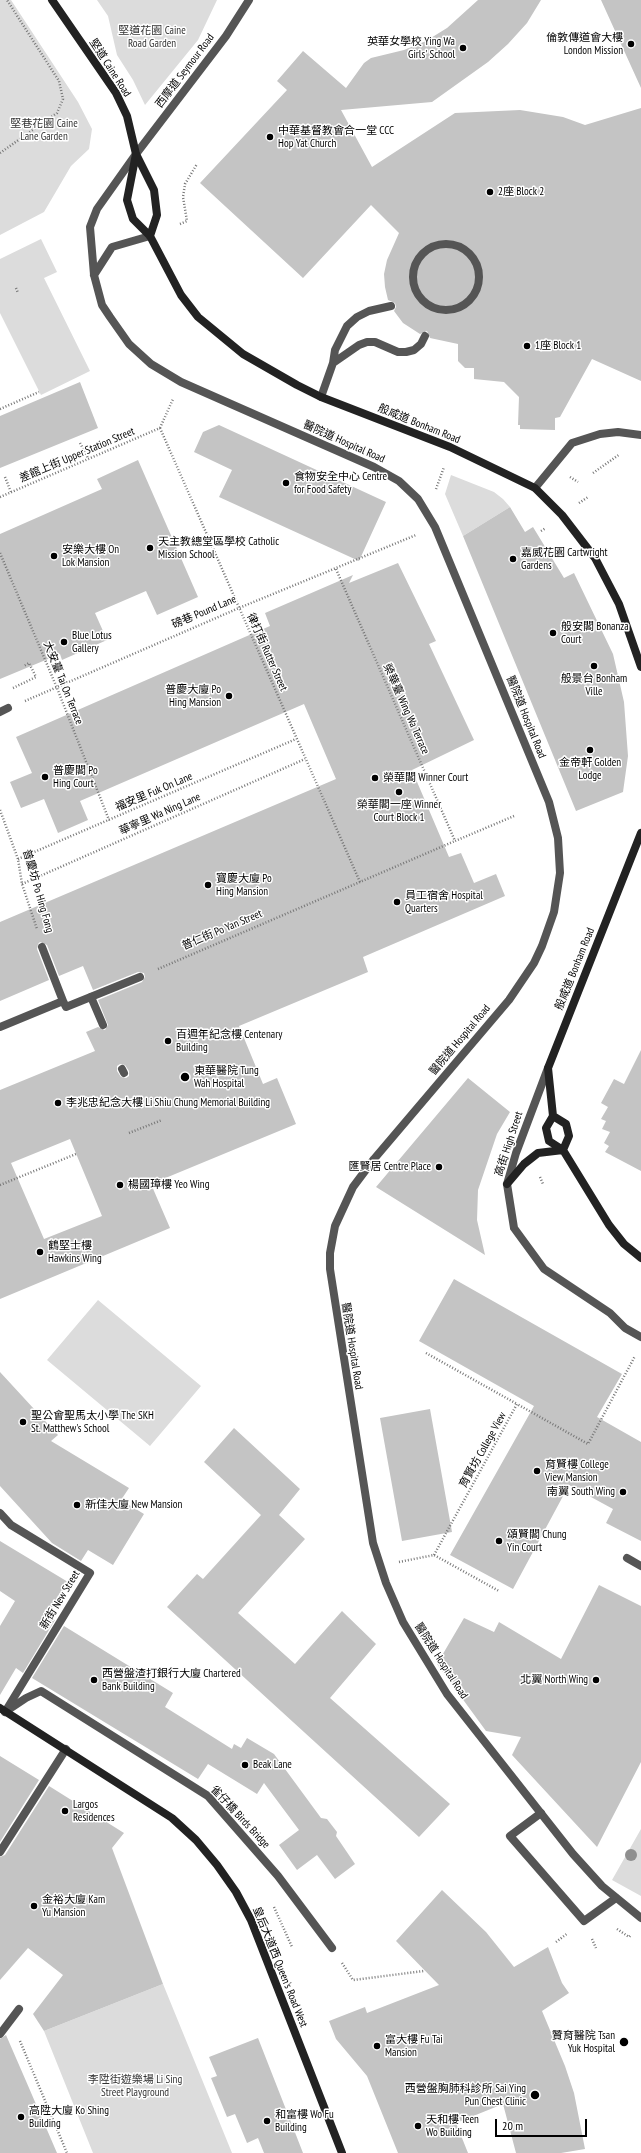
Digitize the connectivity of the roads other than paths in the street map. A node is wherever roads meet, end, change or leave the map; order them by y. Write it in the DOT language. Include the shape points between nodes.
graph roads {
  1 [pos="52,0"];
  2 [pos="249,0"];
  3 [pos="136,154"];
  4 [pos="150,236"];
  5 [pos="444,243"];
  6 [pos="94,275"];
  7 [pos="391,306"];
  8 [pos="425,336"];
  9 [pos="333,363"];
  10 [pos="320,397"];
  11 [pos="641,435"];
  12 [pos="535,488"];
  13 [pos="641,667"];
  14 [pos="8,708"];
  15 [pos="0,712"];
  16 [pos="641,833"];
  17 [pos="42,947"];
  18 [pos="140,977"];
  19 [pos="91,997"];
  20 [pos="63,1000"];
  21 [pos="103,1025"];
  22 [pos="0,1027"];
  23 [pos="548,1068"];
  24 [pos="553,1116"];
  25 [pos="563,1150"];
  26 [pos="507,1184"];
  27 [pos="641,1258"];
  28 [pos="641,1337"];
  29 [pos="0,1513"];
  30 [pos="627,1558"];
  31 [pos="641,1566"];
  32 [pos="3,1710"];
  33 [pos="66,1750"];
  34 [pos="541,1813"];
  35 [pos="0,1852"];
  36 [pos="616,1898"];
  37 [pos="641,1918"];
  38 [pos="332,1948"];
  39 [pos="20,2009"];
  40 [pos="0,2034"];
  41 [pos="342,2153"];
  1 -- 3 [label="main road, 堅道 Caine Road" via="116,93 126,116"];
  2 -- 3 [label="street, 西摩道 Seymour Road" via="226,36"];
  3 -- 4 [label="main road" via="154,190 158,215"];
  3 -- 4 [label="main road, 般咸道 Bonham Road" via="127,200 133,219"];
  3 -- 6 [label="street, 醫院道 Hospital Road" via="102,202 90,227"];
  4 -- 6 [label="street" via="112,247"];
  4 -- 10 [label="main road, 般咸道 Bonham Road" via="181,295 198,316 242,354"];
  5 -- 5 [label="street" via="466,250 474,258 479,275 477,292 470,302 449,311 426,304 418,296 413,274 416,262 423,253 432,246"];
  6 -- 34 [label="street, 醫院道 Hospital Road" via="102,305 129,344 151,364 181,382 378,470 399,482 418,499 435,527 549,802 559,853 559,888 551,924 534,963 509,1000 353,1187 336,1226 330,1253 330,1269 369,1520 373,1543 386,1583 402,1622 435,1676"];
  7 -- 9 [label="street" via="369,311 347,326 335,350"];
  8 -- 9 [label="street" via="421,344 406,352 367,342"];
  9 -- 10 [label="street"];
  10 -- 12 [label="main road, 般咸道 Bonham Road" via="450,447"];
  11 -- 12 [label="street" via="618,432 600,434 572,443"];
  12 -- 13 [label="main road, 般咸道 Bonham Road" via="562,515 595,558 619,604"];
  14 -- 15 [label="street"];
  16 -- 23 [label="main road, 般咸道 Bonham Road"];
  17 -- 20 [label="street, 普慶坊 Po Hing Fong"];
  18 -- 19 [label="street"];
  19 -- 20 [label="street" via="66,1007"];
  19 -- 21 [label="street"];
  20 -- 22 [label="street"];
  23 -- 24 [label="main road, 般咸道 Bonham Road"];
  23 -- 26 [label="street, 高街 High Street"];
  24 -- 25 [label="main road" via="566,1124 569,1136"];
  24 -- 25 [label="main road, 般咸道 Bonham Road" via="546,1128 546,1135 548,1141"];
  25 -- 26 [label="main road" via="538,1152"];
  25 -- 27 [label="main road, 般咸道 Bonham Road" via="608,1225 624,1244"];
  26 -- 28 [label="street, 高街 High Street" via="514,1228 544,1269"];
  29 -- 32 [label="street, 新街 New Street" via="11,1525 90,1573"];
  30 -- 31 [label="street"];
  32 -- 33 [label="main road, 皇后大道西 Queen's Road West"];
  32 -- 38 [label="street, 雀仔橋 Birds Bridge" via="41,1691 208,1796 278,1876"];
  33 -- 35 [label="street"];
  33 -- 41 [label="main road, 皇后大道西 Queen's Road West" via="172,1818 218,1865 251,1920"];
  34 -- 36 [label="street, 醫院道 Hospital Road" via="587,1871"];
  34 -- 36 [label="street" via="510,1836 584,1921"];
  36 -- 37 [label="street, 醫院道 Hospital Road"];
  39 -- 40 [label="street"];
}
